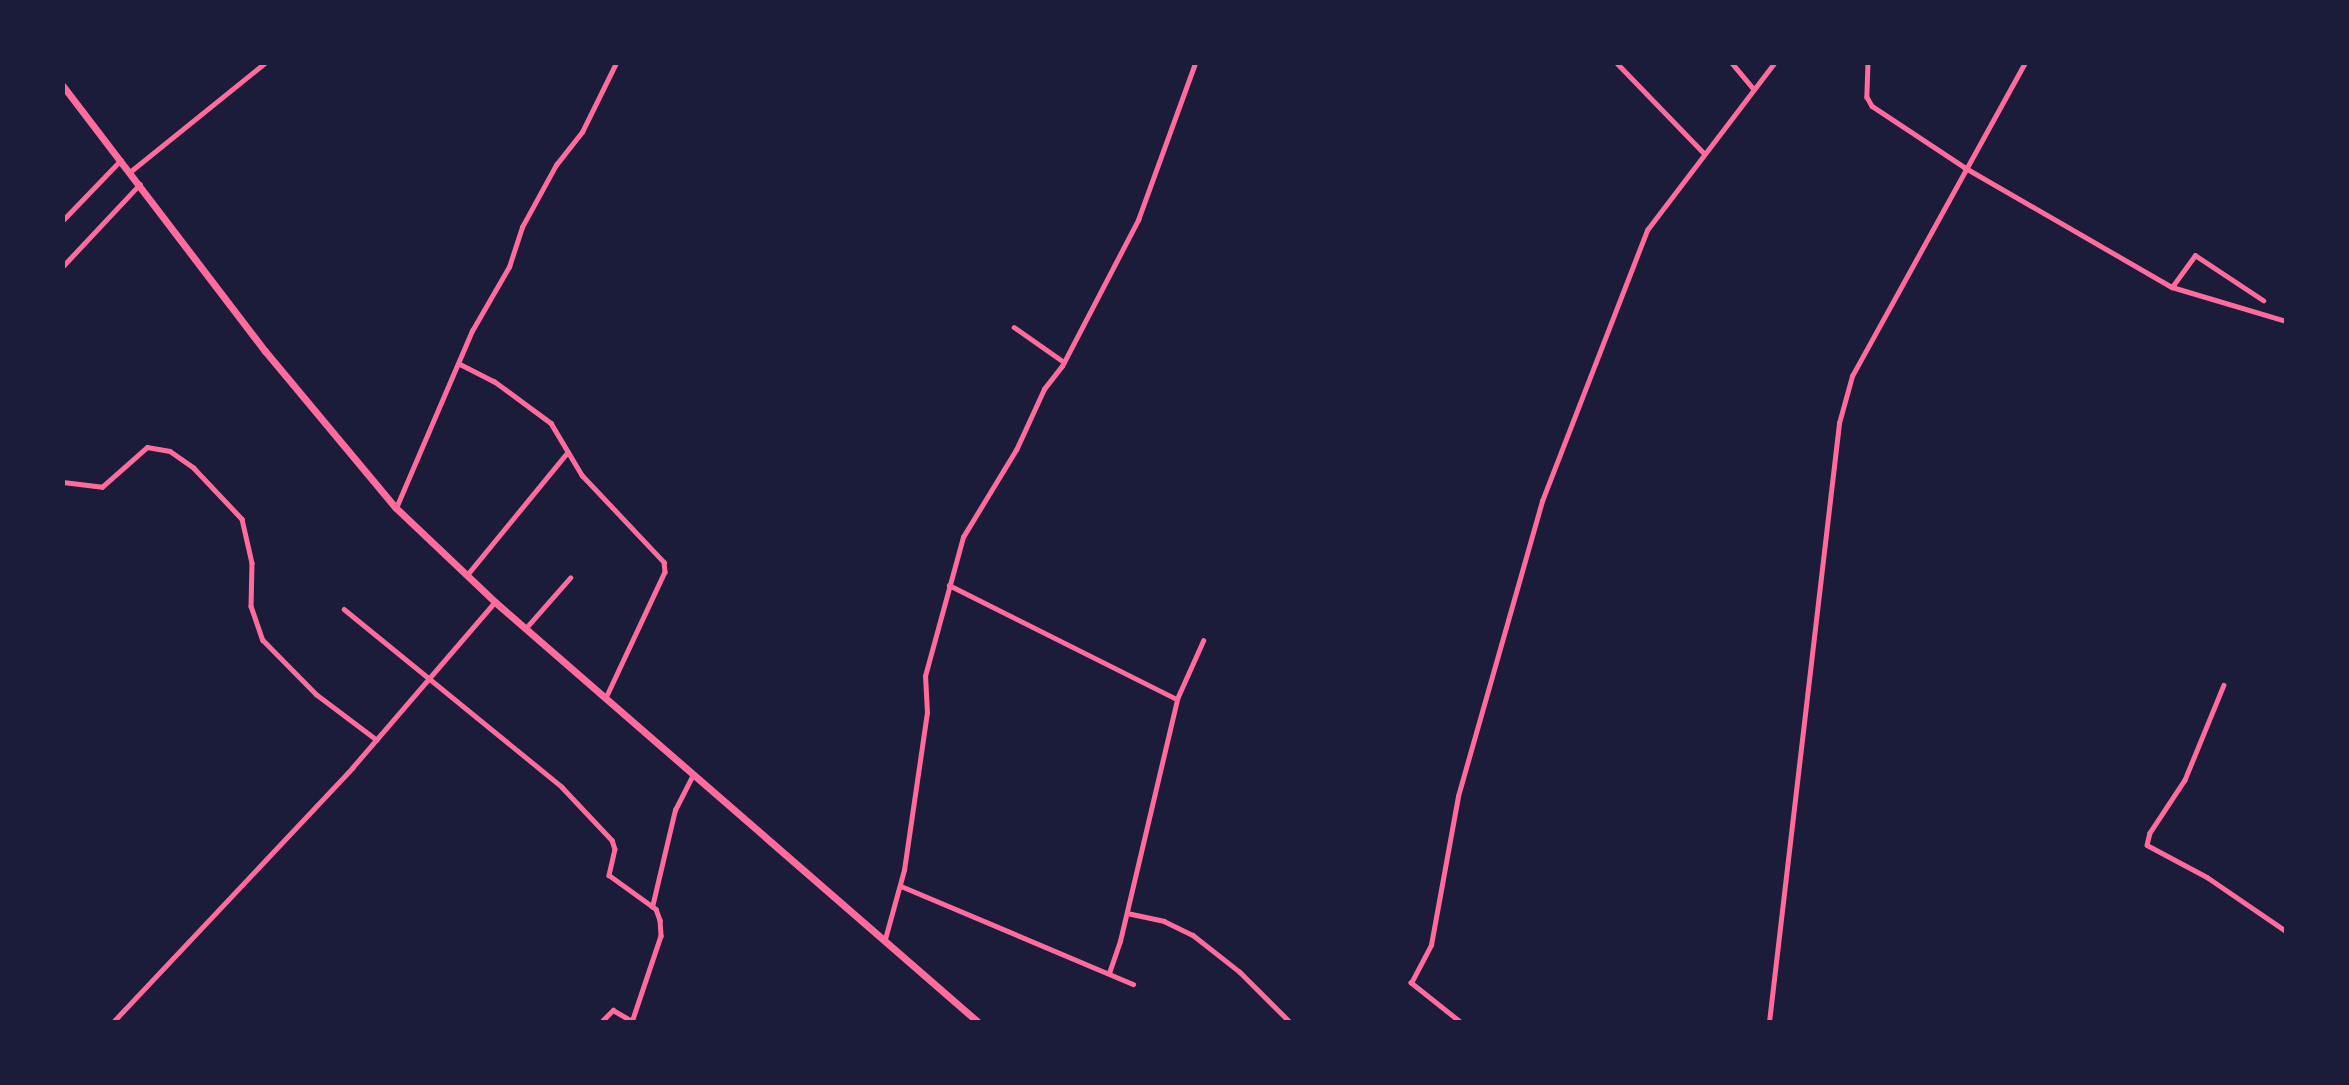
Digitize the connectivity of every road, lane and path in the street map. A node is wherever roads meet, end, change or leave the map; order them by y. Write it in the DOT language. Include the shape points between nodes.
graph roads {
  1 [pos="265,63"];
  2 [pos="616,63"];
  3 [pos="1195,63"];
  4 [pos="1617,63"];
  5 [pos="1732,63"];
  6 [pos="1774,63"];
  7 [pos="1868,63"];
  8 [pos="2025,63"];
  9 [pos="63,86"];
  10 [pos="1754,89"];
  11 [pos="1703,152"];
  12 [pos="121,160"];
  13 [pos="1965,167"];
  14 [pos="131,172"];
  15 [pos="140,183"];
  16 [pos="63,220"];
  17 [pos="63,266"];
  18 [pos="2172,287"];
  19 [pos="2263,300"];
  20 [pos="2286,321"];
  21 [pos="1014,327"];
  22 [pos="1065,362"];
  23 [pos="460,364"];
  24 [pos="566,453"];
  25 [pos="63,482"];
  26 [pos="396,508"];
  27 [pos="467,576"];
  28 [pos="570,578"];
  29 [pos="949,585"];
  30 [pos="495,602"];
  31 [pos="344,609"];
  32 [pos="526,628"];
  33 [pos="1203,641"];
  34 [pos="433,678"];
  35 [pos="2224,684"];
  36 [pos="606,698"];
  37 [pos="1177,699"];
  38 [pos="377,740"];
  39 [pos="693,775"];
  40 [pos="901,886"];
  41 [pos="652,907"];
  42 [pos="1127,913"];
  43 [pos="2286,931"];
  44 [pos="885,939"];
  45 [pos="1109,973"];
  46 [pos="1133,984"];
  47 [pos="632,1021"];
  48 [pos="113,1022"];
  49 [pos="601,1022"];
  50 [pos="978,1022"];
  51 [pos="1290,1022"];
  52 [pos="1460,1022"];
  53 [pos="1769,1022"];
  1 -- 14 [label="street"];
  2 -- 23 [label="street" via="582,132 556,165 522,227 509,267 472,331"];
  3 -- 22 [label="street" via="1147,201"];
  4 -- 11 [label="street"];
  5 -- 10 [label="street"];
  6 -- 10 [label="street"];
  7 -- 13 [label="street" via="1867,97 1872,106"];
  8 -- 13 [label="street"];
  9 -- 12 [label="highway"];
  10 -- 11 [label="street"];
  11 -- 52 [label="street" via="1664,204 1635,256 1542,500 1458,796 1430,945 1410,983"];
  12 -- 14 [label="highway"];
  12 -- 16 [label="street"];
  13 -- 18 [label="street"];
  13 -- 53 [label="street" via="1852,376 1839,423"];
  14 -- 15 [label="highway"];
  15 -- 17 [label="street"];
  15 -- 26 [label="highway" via="265,351"];
  18 -- 19 [label="street" via="2195,255"];
  18 -- 20 [label="street"];
  21 -- 22 [label="street"];
  22 -- 29 [label="street" via="1044,389 1016,450 963,537"];
  23 -- 24 [label="street" via="494,381 551,423"];
  23 -- 26 [label="street"];
  24 -- 27 [label="street"];
  24 -- 36 [label="street" via="593,489 653,545 664,566"];
  25 -- 38 [label="street" via="102,487 147,447 170,451 194,468 242,519 253,563 251,606 263,640 316,694"];
  26 -- 27 [label="highway"];
  27 -- 30 [label="highway"];
  28 -- 32 [label="street"];
  29 -- 37 [label="street"];
  29 -- 40 [label="street" via="925,676 927,713"];
  30 -- 32 [label="highway"];
  30 -- 34 [label="street"];
  31 -- 34 [label="street"];
  32 -- 36 [label="highway"];
  33 -- 37 [label="street"];
  34 -- 38 [label="street"];
  34 -- 41 [label="street" via="562,788 614,844 611,878"];
  35 -- 43 [label="street" via="2185,780 2150,832 2147,845 2222,886"];
  36 -- 39 [label="highway"];
  37 -- 42 [label="street"];
  38 -- 48 [label="street"];
  39 -- 41 [label="street" via="675,810"];
  39 -- 44 [label="highway"];
  40 -- 44 [label="street"];
  40 -- 45 [label="street"];
  41 -- 47 [label="street" via="659,913 661,936"];
  42 -- 45 [label="street"];
  42 -- 51 [label="street" via="1164,921 1193,935 1240,972"];
  44 -- 50 [label="highway"];
  45 -- 46 [label="street"];
  47 -- 49 [label="street" via="613,1010"];
}
